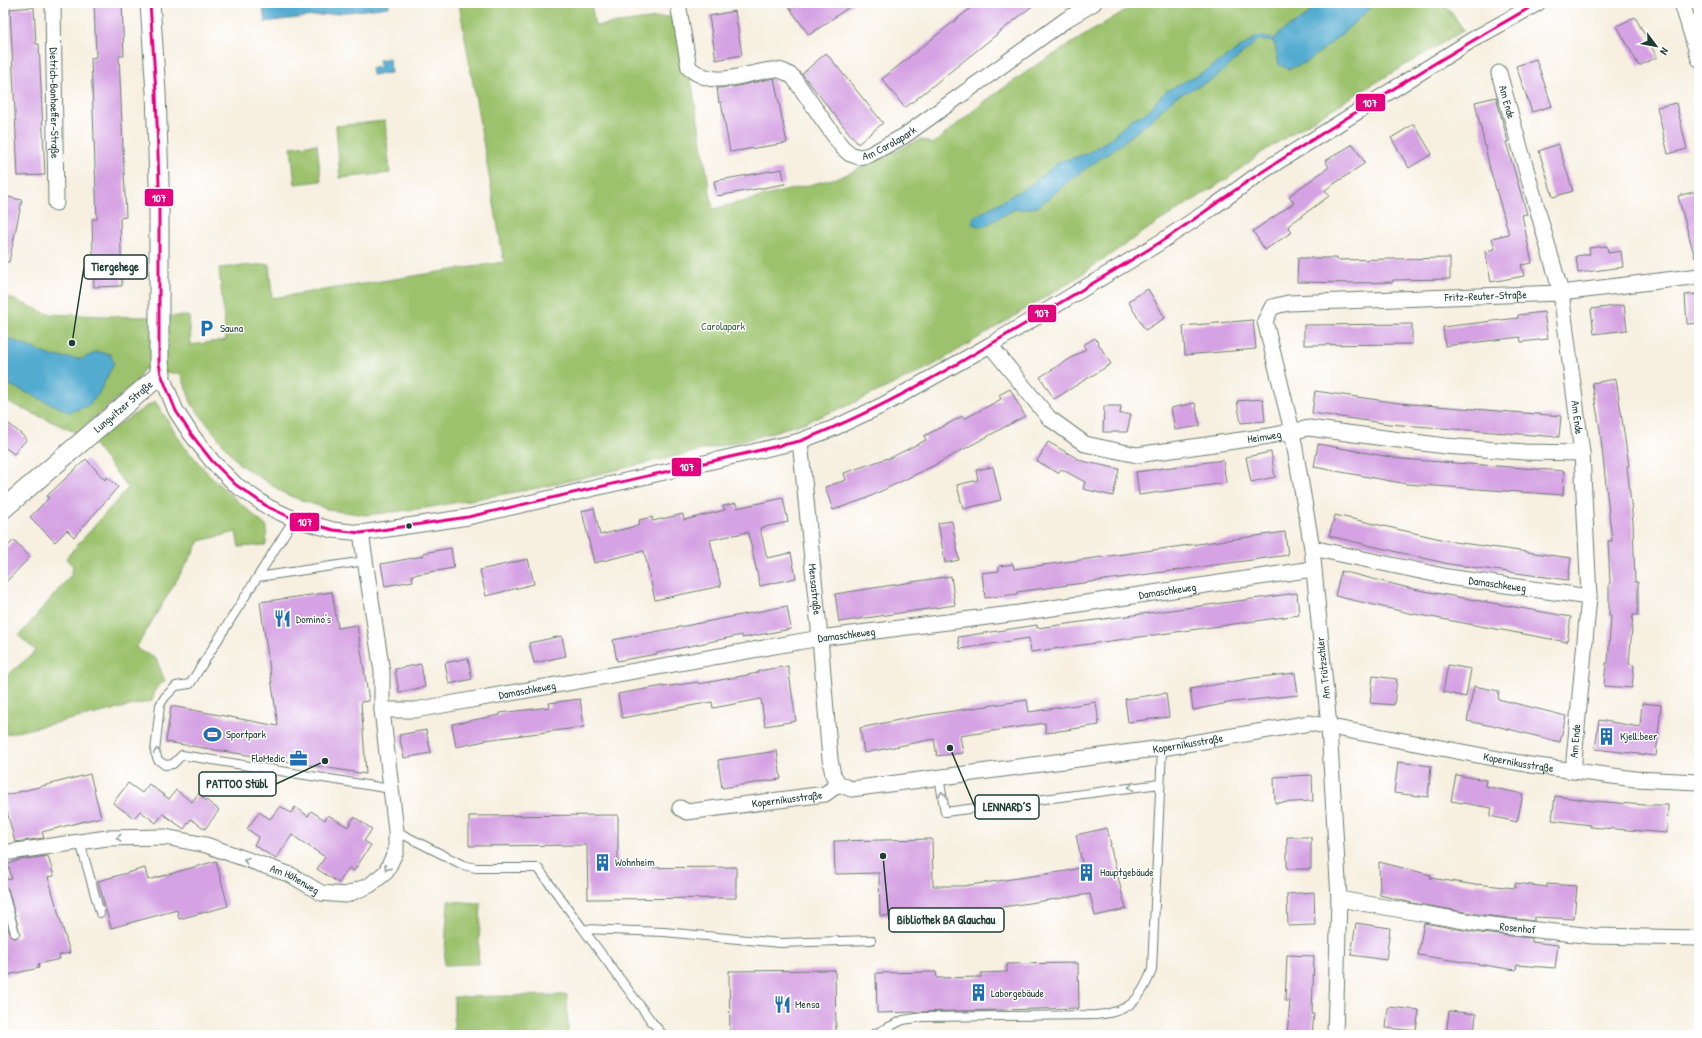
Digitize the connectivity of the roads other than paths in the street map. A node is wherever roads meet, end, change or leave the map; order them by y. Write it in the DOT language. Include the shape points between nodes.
graph roads {
  1 [pos="53,3"];
  2 [pos="150,3"];
  3 [pos="678,3"];
  4 [pos="1094,3"];
  5 [pos="1538,3"];
  6 [pos="1682,3"];
  7 [pos="1699,59"];
  8 [pos="1499,73"];
  9 [pos="56,203"];
  10 [pos="1699,276"];
  11 [pos="1561,293"];
  12 [pos="1272,307"];
  13 [pos="990,345"];
  14 [pos="161,374"];
  15 [pos="1292,430"];
  16 [pos="800,441"];
  17 [pos="1582,453"];
  18 [pos="3,509"];
  19 [pos="294,519"];
  20 [pos="360,533"];
  21 [pos="1312,548"];
  22 [pos="365,561"];
  23 [pos="1313,569"];
  24 [pos="258,577"];
  25 [pos="1589,597"];
  26 [pos="820,638"];
  27 [pos="382,710"];
  28 [pos="1329,727"];
  29 [pos="1162,748"];
  30 [pos="1572,771"];
  31 [pos="939,777"];
  32 [pos="1699,782"];
  33 [pos="839,784"];
  34 [pos="1160,784"];
  35 [pos="391,789"];
  36 [pos="680,808"];
  37 [pos="396,831"];
  38 [pos="80,842"];
  39 [pos="3,853"];
  40 [pos="3,890"];
  41 [pos="1339,899"];
  42 [pos="100,913"];
  43 [pos="583,929"];
  44 [pos="15,933"];
  45 [pos="1699,938"];
  46 [pos="871,940"];
  47 [pos="663,1035"];
  48 [pos="872,1035"];
  49 [pos="1336,1035"];
  1 -- 9 [label="street, Dietrich-Bonhoeffer-Straße"];
  2 -- 14 [label="street, Lungwitzer Straße" via="159,184"];
  3 -- 4 [label="street, Am Carolapark" via="688,68 706,78 718,80 771,70 782,71 793,77 842,147 859,157 904,136 1067,19"];
  5 -- 13 [label="street" via="1472,40 1262,171 1159,243"];
  6 -- 7 [label="street"];
  8 -- 11 [label="street, Am Ende"];
  10 -- 11 [label="street, Fritz-Reuter-Straße"];
  11 -- 12 [label="street, Fritz-Reuter-Straße" via="1288,303"];
  11 -- 17 [label="street, Am Ende"];
  12 -- 15 [label="street, Am Trützschler" via="1266,321"];
  13 -- 15 [label="street, Heimweg" via="1049,418 1085,444 1138,455 1269,436"];
  13 -- 16 [label="street" via="883,405"];
  14 -- 18 [label="street, Lungwitzer Straße"];
  14 -- 19 [label="street" via="176,411 212,461 236,485 268,507"];
  15 -- 17 [label="street, Heimweg" via="1309,428 1445,446"];
  15 -- 21 [label="street, Am Trützschler"];
  16 -- 20 [label="street" via="468,517"];
  16 -- 26 [label="street, Mensastraße"];
  17 -- 25 [label="street, Am Ende"];
  19 -- 20 [label="street" via="333,530"];
  19 -- 24 [label="lane"];
  20 -- 22 [label="street, Am Höhenweg"];
  21 -- 23 [label="street, Am Trützschler"];
  21 -- 25 [label="street, Damaschkeweg" via="1448,577"];
  22 -- 24 [label="lane"];
  22 -- 27 [label="street, Am Höhenweg" via="382,672"];
  23 -- 26 [label="street, Damaschkeweg" via="1019,613"];
  23 -- 28 [label="street, Am Trützschler"];
  35 -- 24 [label="lane, one-way" via="182,755 173,764 165,765 158,760 155,752 160,705 176,686 190,684"];
  25 -- 30 [label="street, Am Ende"];
  26 -- 27 [label="street, Damaschkeweg" via="415,710"];
  26 -- 33 [label="street, Mensastraße" via="830,759 833,775"];
  27 -- 35 [label="street, Am Höhenweg"];
  28 -- 29 [label="street, Kopernikusstraße" via="1310,723"];
  28 -- 30 [label="street, Kopernikusstraße"];
  28 -- 41 [label="street, Am Trützschler"];
  29 -- 31 [label="street, Kopernikusstraße"];
  29 -- 34 [label="lane"];
  30 -- 32 [label="street, Kopernikusstraße" via="1635,779"];
  31 -- 33 [label="street, Kopernikusstraße" via="851,789"];
  34 -- 31 [label="lane, one-way" via="945,812"];
  33 -- 36 [label="street, Kopernikusstraße" via="825,794 687,812"];
  34 -- 48 [label="lane" via="1152,970 1144,990 1128,1006 1113,1013 1096,1015 923,1017 903,1020"];
  35 -- 37 [label="street, Am Höhenweg"];
  37 -- 38 [label="street, Am Höhenweg, one-way" via="396,851 386,872 370,885 346,895 321,892 291,875 206,845 165,837 107,838"];
  37 -- 43 [label="lane" via="464,865 476,868 538,868"];
  38 -- 39 [label="street, Am Höhenweg"];
  38 -- 42 [label="lane"];
  40 -- 44 [label="lane"];
  41 -- 45 [label="street, Rosenhof" via="1490,925 1593,936"];
  41 -- 49 [label="street, Am Trützschler"];
  43 -- 46 [label="lane" via="664,932 780,943"];
  43 -- 47 [label="lane"];
}
